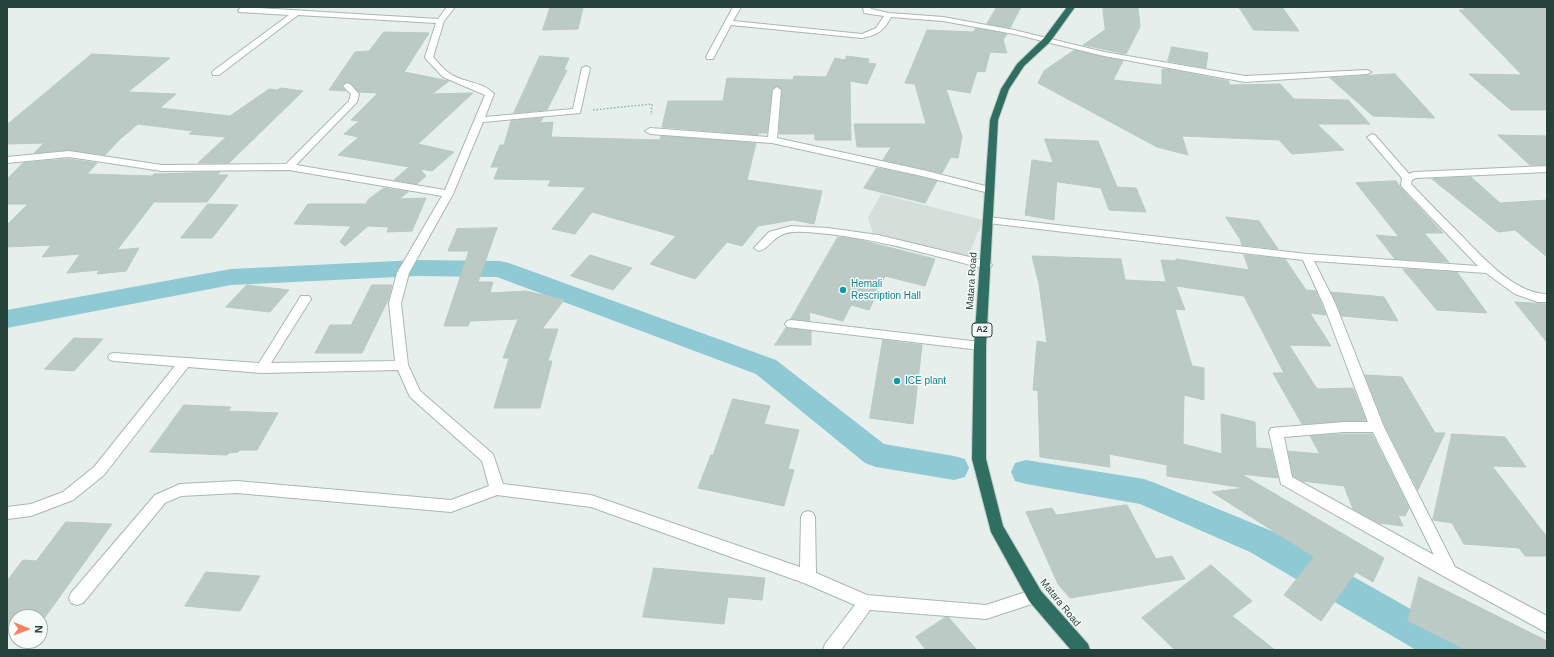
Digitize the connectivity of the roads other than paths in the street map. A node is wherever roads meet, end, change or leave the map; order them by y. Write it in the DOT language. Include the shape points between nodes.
graph roads {
  1 [pos="247,7"];
  2 [pos="451,7"];
  3 [pos="737,7"];
  4 [pos="867,7"];
  5 [pos="1071,7"];
  6 [pos="296,13"];
  7 [pos="889,15"];
  8 [pos="440,21"];
  9 [pos="729,23"];
  10 [pos="1047,40"];
  11 [pos="710,57"];
  12 [pos="586,68"];
  13 [pos="1368,72"];
  14 [pos="216,73"];
  15 [pos="347,86"];
  16 [pos="777,90"];
  17 [pos="479,120"];
  18 [pos="650,130"];
  19 [pos="1372,137"];
  20 [pos="772,140"];
  21 [pos="7,160"];
  22 [pos="289,167"];
  23 [pos="1547,168"];
  24 [pos="1407,178"];
  25 [pos="989,190"];
  26 [pos="448,194"];
  27 [pos="988,220"];
  28 [pos="759,248"];
  29 [pos="1307,257"];
  30 [pos="986,265"];
  31 [pos="1489,270"];
  32 [pos="1547,298"];
  33 [pos="305,299"];
  34 [pos="791,324"];
  35 [pos="980,346"];
  36 [pos="114,357"];
  37 [pos="185,362"];
  38 [pos="402,365"];
  39 [pos="262,368"];
  40 [pos="1377,427"];
  41 [pos="497,489"];
  42 [pos="7,513"];
  43 [pos="808,517"];
  44 [pos="1450,572"];
  45 [pos="808,577"];
  46 [pos="1035,596"];
  47 [pos="77,598"];
  48 [pos="866,602"];
  49 [pos="1547,626"];
  50 [pos="831,650"];
  51 [pos="1082,650"];
  1 -- 6 [label="street" via="242,10"];
  2 -- 8 [label="street"];
  3 -- 9 [label="street"];
  4 -- 7 [label="street" via="867,11"];
  5 -- 10 [label="highway, Matara Road / A2"];
  6 -- 8 [label="street"];
  6 -- 14 [label="street"];
  7 -- 9 [label="street" via="880,30 862,36"];
  7 -- 10 [label="street" via="943,19"];
  8 -- 17 [label="street" via="429,57 446,75 490,94"];
  9 -- 11 [label="street"];
  10 -- 13 [label="street" via="1104,54 1245,79"];
  10 -- 25 [label="highway, Matara Road / A2" via="1021,64 1004,89 994,120"];
  12 -- 17 [label="street" via="577,111"];
  15 -- 22 [label="street" via="355,94 353,102"];
  16 -- 20 [label="street"];
  17 -- 26 [label="street"];
  18 -- 20 [label="street"];
  19 -- 24 [label="street"];
  20 -- 25 [label="street"];
  21 -- 22 [label="street" via="69,154 162,168"];
  22 -- 26 [label="street"];
  23 -- 24 [label="street" via="1414,175"];
  24 -- 31 [label="street" via="1406,185"];
  25 -- 27 [label="highway, Matara Road / A2"];
  26 -- 38 [label="street" via="405,268 395,303"];
  27 -- 29 [label="street"];
  27 -- 30 [label="highway, Matara Road / A2"];
  28 -- 30 [label="street" via="773,234 791,229 828,231 878,238"];
  29 -- 31 [label="street"];
  29 -- 40 [label="street" via="1329,303"];
  30 -- 35 [label="highway, Matara Road / A2"];
  31 -- 32 [label="street" via="1519,291 1538,298"];
  33 -- 39 [label="street"];
  34 -- 35 [label="street"];
  35 -- 46 [label="highway, Matara Road / A2" via="979,459 996,527"];
  36 -- 37 [label="street"];
  37 -- 39 [label="street"];
  37 -- 42 [label="street" via="99,471 68,496 32,510"];
  38 -- 39 [label="street"];
  38 -- 41 [label="street" via="415,394 488,458"];
  40 -- 44 [label="street"];
  40 -- 44 [label="street" via="1276,432 1286,480"];
  41 -- 45 [label="street" via="591,501"];
  41 -- 47 [label="street" via="451,506 237,487 180,490 160,499"];
  43 -- 45 [label="street"];
  44 -- 49 [label="street"];
  45 -- 48 [label="street"];
  46 -- 48 [label="street" via="986,612"];
  46 -- 51 [label="highway, Matara Road / A2"];
  48 -- 50 [label="street"];
}
